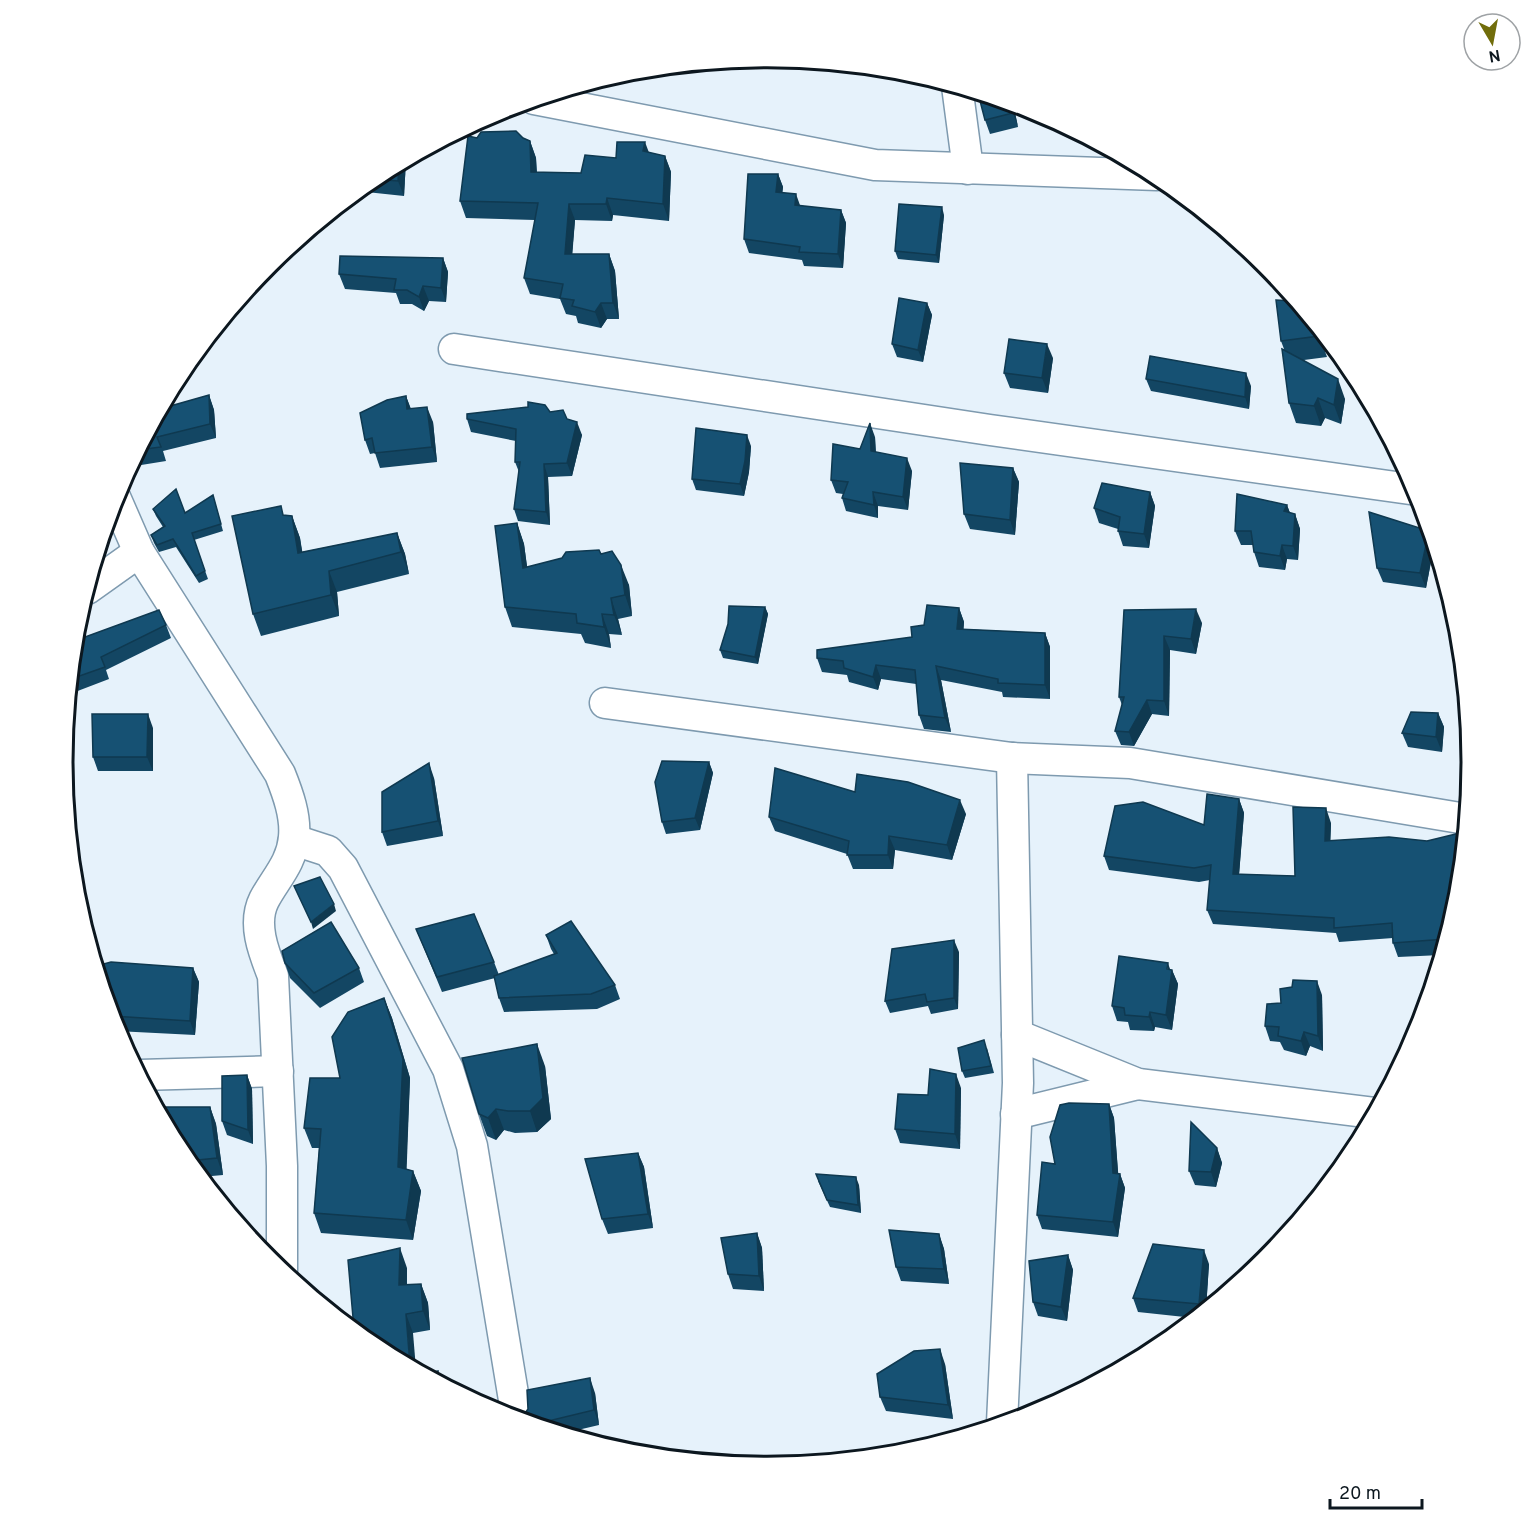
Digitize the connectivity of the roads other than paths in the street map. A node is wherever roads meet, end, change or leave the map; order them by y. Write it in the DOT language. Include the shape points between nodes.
graph roads {
  1 [pos="958,94"];
  2 [pos="550,102"];
  3 [pos="968,169"];
  4 [pos="1137,174"];
  5 [pos="454,349"];
  6 [pos="1404,488"];
  7 [pos="121,510"];
  8 [pos="139,552"];
  9 [pos="97,582"];
  10 [pos="605,703"];
  11 [pos="1012,758"];
  12 [pos="1459,818"];
  13 [pos="294,840"];
  14 [pos="1017,1035"];
  15 [pos="278,1071"];
  16 [pos="149,1075"];
  17 [pos="1138,1084"];
  18 [pos="1366,1112"];
  19 [pos="1016,1114"];
  20 [pos="282,1258"];
  21 [pos="515,1408"];
  22 [pos="1002,1414"];
  1 -- 3 [label="street"];
  2 -- 3 [label="street" via="875,165"];
  3 -- 4 [label="street"];
  5 -- 6 [label="street"];
  7 -- 8 [label="street"];
  8 -- 9 [label="street"];
  8 -- 13 [label="street" via="280,774 291,809"];
  10 -- 11 [label="street"];
  11 -- 12 [label="street" via="1130,763"];
  11 -- 14 [label="street"];
  13 -- 15 [label="street" via="283,873 263,901 259,923 262,949 273,976"];
  13 -- 21 [label="street" via="328,851 343,868 448,1069 472,1146"];
  14 -- 17 [label="street"];
  14 -- 19 [label="street"];
  15 -- 16 [label="street"];
  15 -- 20 [label="street"];
  17 -- 18 [label="street"];
  17 -- 19 [label="street"];
  19 -- 22 [label="street"];
}
